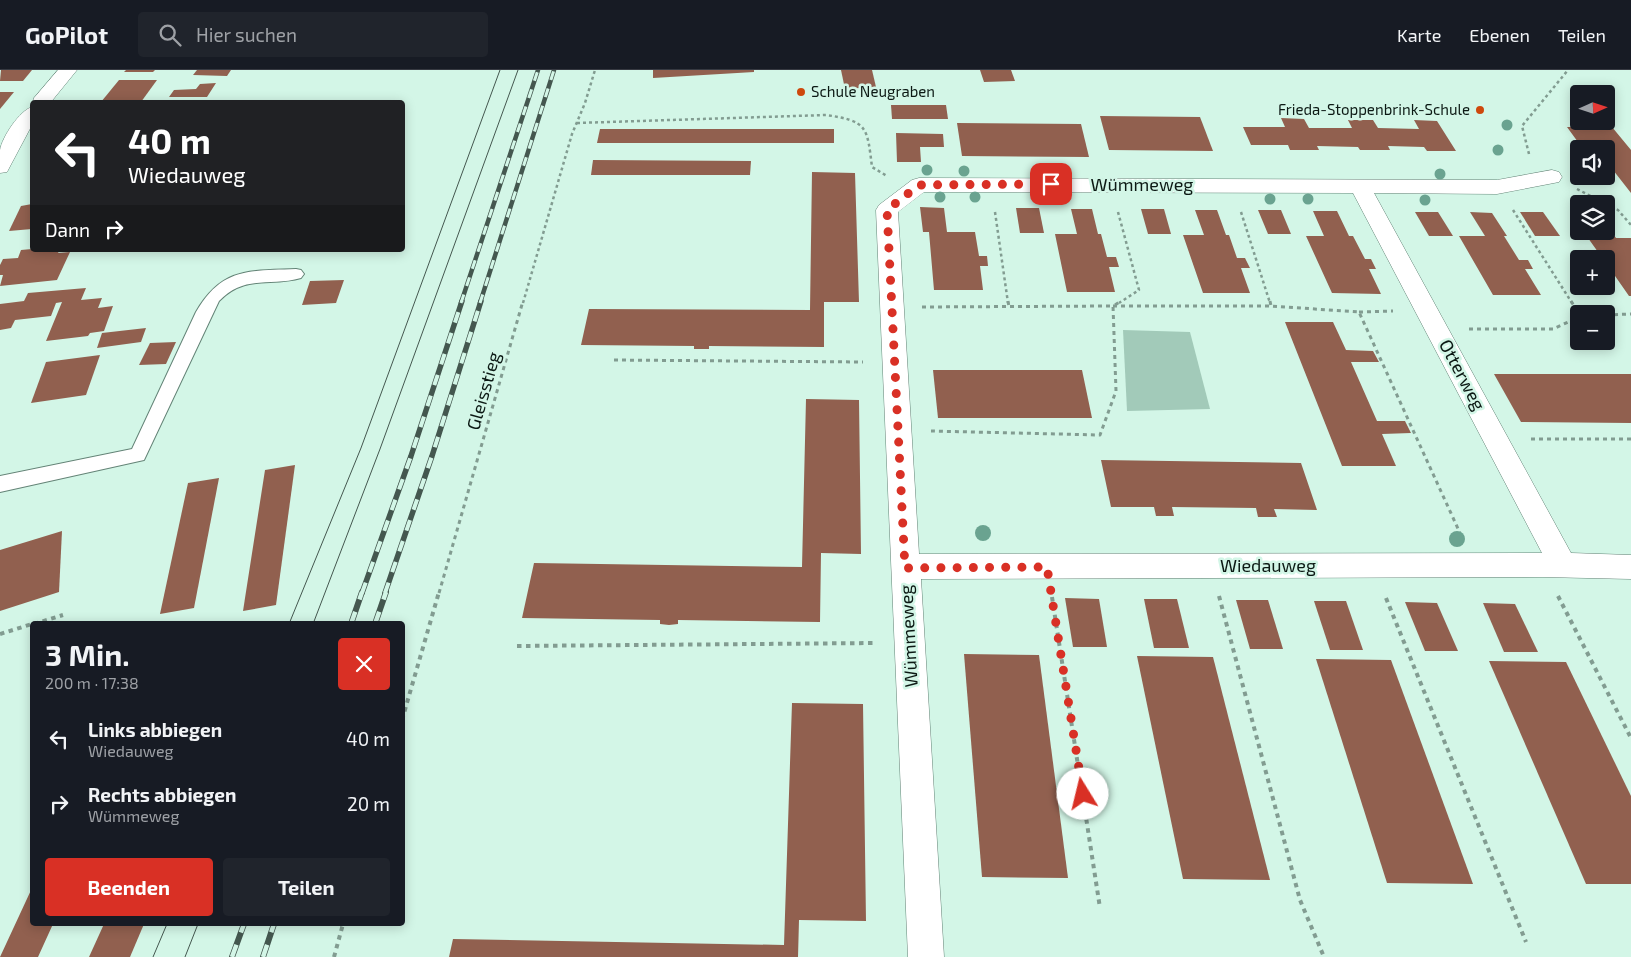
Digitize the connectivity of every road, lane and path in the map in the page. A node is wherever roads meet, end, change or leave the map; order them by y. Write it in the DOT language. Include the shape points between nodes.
graph roads {
  1 [pos="68,70"];
  2 [pos="594,70"];
  3 [pos="1568,70"];
  4 [pos="43,100"];
  5 [pos="30,115"];
  6 [pos="577,123"];
  7 [pos="1521,159"];
  8 [pos="0,167"];
  9 [pos="1552,176"];
  10 [pos="991,184"];
  11 [pos="1111,185"];
  12 [pos="1232,185"];
  13 [pos="1360,186"];
  14 [pos="1498,187"];
  15 [pos="904,197"];
  16 [pos="1615,208"];
  17 [pos="1631,225"];
  18 [pos="296,274"];
  19 [pos="1573,305"];
  20 [pos="1009,306"];
  21 [pos="1113,306"];
  22 [pos="1271,306"];
  23 [pos="892,307"];
  24 [pos="1631,314"];
  25 [pos="1615,315"];
  26 [pos="1570,320"];
  27 [pos="1437,330"];
  28 [pos="614,360"];
  29 [pos="895,362"];
  30 [pos="898,430"];
  31 [pos="1495,438"];
  32 [pos="1631,439"];
  33 [pos="0,484"];
  34 [pos="1553,565"];
  35 [pos="1211,566"];
  36 [pos="1373,566"];
  37 [pos="1475,566"];
  38 [pos="1047,567"];
  39 [pos="1631,567"];
  40 [pos="905,568"];
  41 [pos="63,615"];
  42 [pos="44,621"];
  43 [pos="30,625"];
  44 [pos="0,634"];
  45 [pos="909,643"];
  46 [pos="517,646"];
  47 [pos="405,710"];
  48 [pos="1631,738"];
  49 [pos="1100,908"];
  50 [pos="343,926"];
  51 [pos="1526,942"];
  52 [pos="334,957"];
  53 [pos="926,957"];
  54 [pos="1324,957"];
  1 -- 4 [label="street"];
  2 -- 6 [label="path, Gleisstieg"];
  3 -- 7 [label="path" via="1522,126 1530,154"];
  5 -- 8 [label="street"];
  6 -- 15 [label="path" via="826,115 849,117 866,128 872,167 892,178"];
  6 -- 47 [label="path, Gleisstieg"];
  9 -- 14 [label="street, Wümmeweg"];
  10 -- 11 [label="street, Wümmeweg"];
  10 -- 15 [label="street, Wümmeweg" via="919,185"];
  10 -- 20 [label="path"];
  11 -- 12 [label="street, Wümmeweg"];
  11 -- 21 [label="path" via="1138,290"];
  12 -- 13 [label="street, Wümmeweg"];
  12 -- 22 [label="path"];
  13 -- 14 [label="street, Wümmeweg"];
  13 -- 27 [label="street, Otterweg"];
  14 -- 19 [label="path"];
  15 -- 23 [label="street, Wümmeweg" via="887,210"];
  16 -- 17 [label="path"];
  18 -- 33 [label="lane" via="245,278 227,284 214,296 138,455"];
  20 -- 21 [label="path"];
  20 -- 23 [label="path"];
  21 -- 22 [label="path"];
  21 -- 30 [label="path" via="1116,391 1100,435"];
  22 -- 37 [label="path" via="1359,312"];
  23 -- 29 [label="street, Wümmeweg"];
  24 -- 25 [label="path"];
  26 -- 27 [label="path" via="1553,329"];
  27 -- 31 [label="street, Otterweg"];
  28 -- 29 [label="path"];
  29 -- 30 [label="street, Wümmeweg"];
  30 -- 40 [label="street, Wümmeweg"];
  31 -- 32 [label="path"];
  31 -- 34 [label="street, Otterweg"];
  34 -- 37 [label="street, Wiedauweg"];
  34 -- 39 [label="street, Wiedauweg"];
  34 -- 48 [label="path"];
  35 -- 36 [label="street, Wiedauweg"];
  35 -- 38 [label="street, Wiedauweg"];
  35 -- 54 [label="path" via="1300,900"];
  36 -- 37 [label="street, Wiedauweg"];
  36 -- 51 [label="path"];
  38 -- 40 [label="street, Wiedauweg"];
  38 -- 49 [label="path"];
  40 -- 45 [label="street, Wümmeweg"];
  41 -- 42 [label="path"];
  43 -- 44 [label="path"];
  45 -- 46 [label="path"];
  45 -- 53 [label="street, Wümmeweg"];
  50 -- 52 [label="path"];
}
